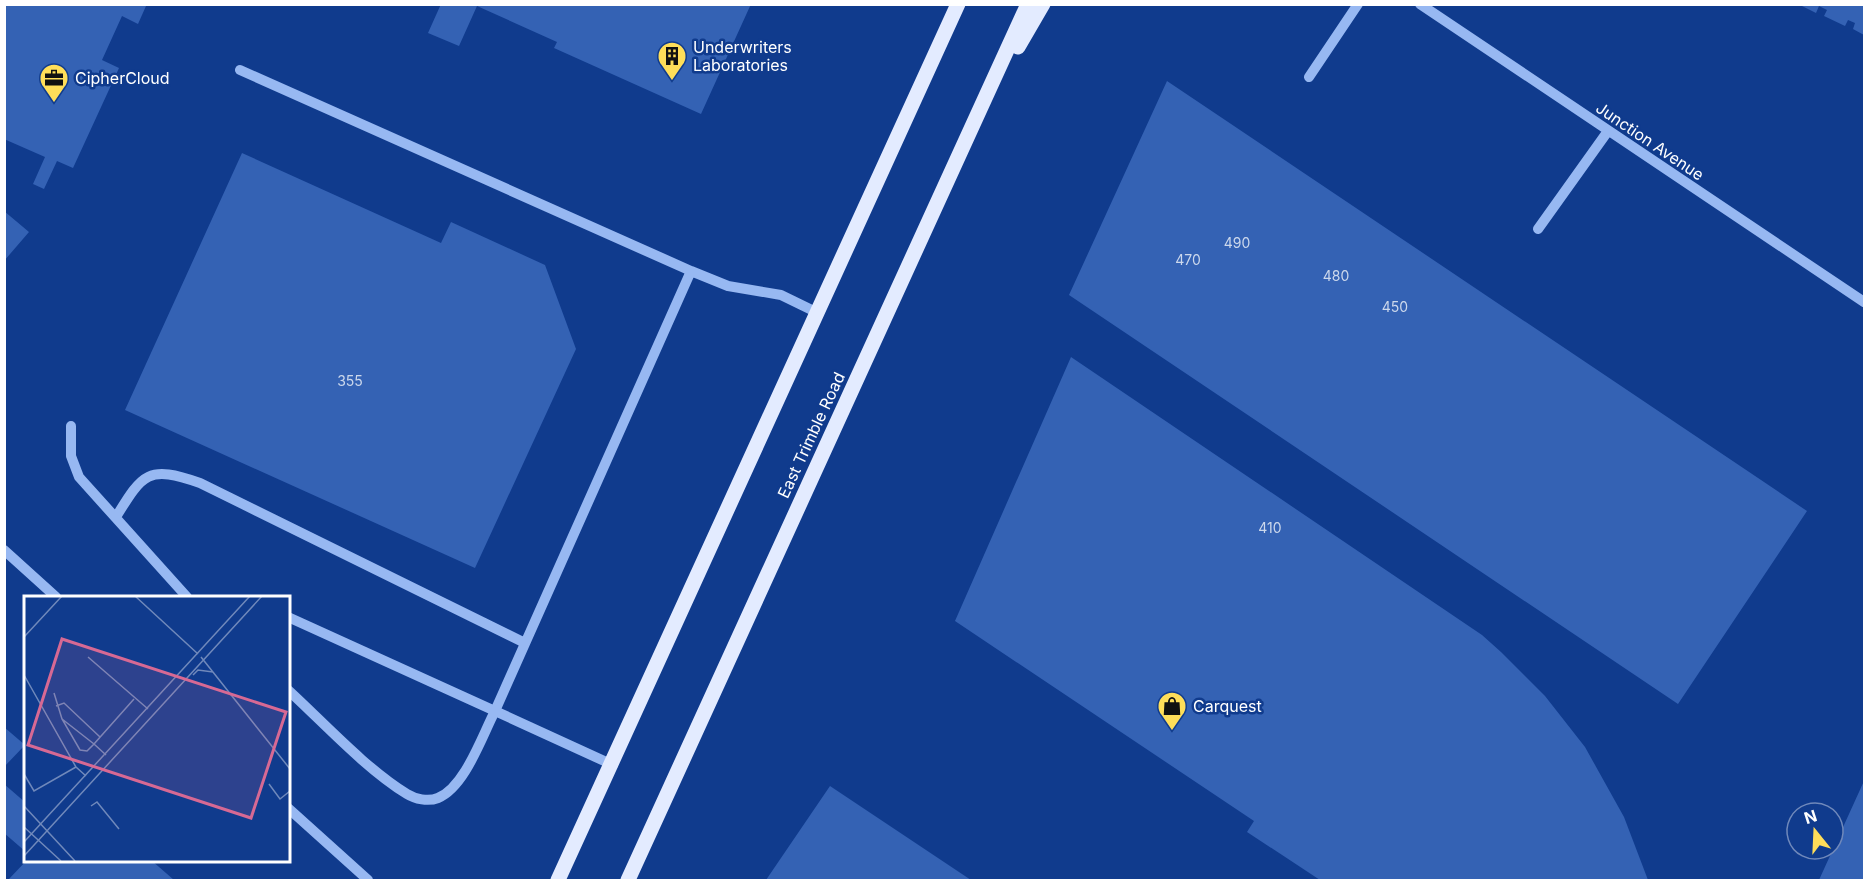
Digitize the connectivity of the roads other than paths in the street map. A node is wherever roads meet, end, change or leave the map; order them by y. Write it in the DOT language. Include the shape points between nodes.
graph roads {
  1 [pos="958,4"];
  2 [pos="1028,4"];
  3 [pos="1043,4"];
  4 [pos="1358,4"];
  5 [pos="1420,4"];
  6 [pos="240,70"];
  7 [pos="1309,77"];
  8 [pos="978,114"];
  9 [pos="1608,130"];
  10 [pos="1538,229"];
  11 [pos="691,271"];
  12 [pos="1864,303"];
  13 [pos="818,313"];
  14 [pos="71,426"];
  15 [pos="116,517"];
  16 [pos="4,550"];
  17 [pos="55,596"];
  18 [pos="186,596"];
  19 [pos="290,618"];
  20 [pos="525,643"];
  21 [pos="290,692"];
  22 [pos="495,711"];
  23 [pos="613,765"];
  24 [pos="290,810"];
  25 [pos="368,880"];
  26 [pos="558,880"];
  27 [pos="628,880"];
  1 -- 13 [label="main road"];
  2 -- 8 [label="main road, East Trimble Road"];
  3 -- 8 [label="main road"];
  4 -- 7 [label="street"];
  5 -- 9 [label="street, Junction Avenue"];
  6 -- 11 [label="street"];
  8 -- 27 [label="main road, East Trimble Road"];
  9 -- 10 [label="street"];
  9 -- 12 [label="street, Junction Avenue"];
  11 -- 13 [label="street" via="728,286 781,295"];
  11 -- 20 [label="street"];
  13 -- 23 [label="main road"];
  14 -- 15 [label="street" via="70,456 80,477"];
  15 -- 18 [label="street"];
  15 -- 20 [label="street" via="138,482 156,474 172,473 200,483"];
  16 -- 17 [label="street"];
  19 -- 22 [label="street"];
  20 -- 22 [label="street"];
  21 -- 22 [label="street" via="375,769 407,794 423,800 437,798 459,783"];
  22 -- 23 [label="street"];
  23 -- 26 [label="main road"];
  24 -- 25 [label="street"];
}
